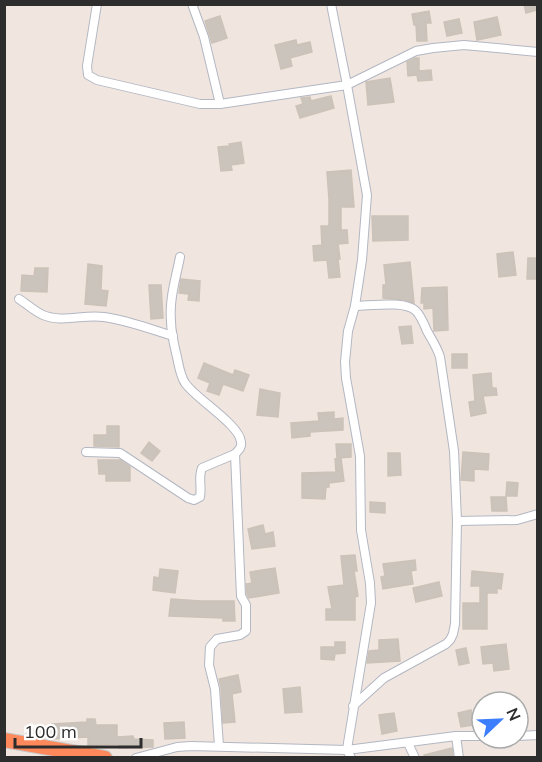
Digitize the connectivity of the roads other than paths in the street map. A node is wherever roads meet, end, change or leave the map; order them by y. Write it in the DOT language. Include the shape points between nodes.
graph roads {
  1 [pos="97,4"];
  2 [pos="192,4"];
  3 [pos="331,4"];
  4 [pos="537,52"];
  5 [pos="347,85"];
  6 [pos="220,104"];
  7 [pos="180,257"];
  8 [pos="20,299"];
  9 [pos="355,306"];
  10 [pos="173,336"];
  11 [pos="86,452"];
  12 [pos="235,454"];
  13 [pos="537,514"];
  14 [pos="457,521"];
  15 [pos="353,706"];
  16 [pos="456,736"];
  17 [pos="470,736"];
  18 [pos="4,740"];
  19 [pos="408,742"];
  20 [pos="219,746"];
  21 [pos="349,754"];
  22 [pos="105,758"];
  23 [pos="136,758"];
  24 [pos="415,758"];
  25 [pos="459,758"];
  1 -- 6 [label="street" via="87,66 92,78 200,104"];
  2 -- 6 [label="street"];
  3 -- 5 [label="street"];
  4 -- 5 [label="street" via="464,45 433,48 416,51"];
  5 -- 6 [label="street"];
  5 -- 9 [label="street" via="367,195"];
  7 -- 10 [label="street" via="172,300"];
  8 -- 10 [label="street" via="50,317 105,317"];
  9 -- 14 [label="street" via="413,308 435,344 454,451"];
  9 -- 15 [label="street" via="345,362 360,456 361,530 371,593"];
  10 -- 12 [label="street" via="185,384 239,434 242,445"];
  11 -- 12 [label="street" via="120,453 194,500 201,494 202,468"];
  12 -- 20 [label="street" via="241,596 246,605 247,629 240,635 217,639 210,647"];
  13 -- 14 [label="street" via="517,520"];
  14 -- 15 [label="street" via="455,624 450,640 384,678"];
  15 -- 21 [label="street"];
  16 -- 17 [label="street"];
  16 -- 19 [label="street"];
  16 -- 25 [label="street"];
  18 -- 22 [label="highway"];
  19 -- 21 [label="street"];
  19 -- 24 [label="street"];
  20 -- 21 [label="street"];
  20 -- 23 [label="street" via="177,747"];
}
